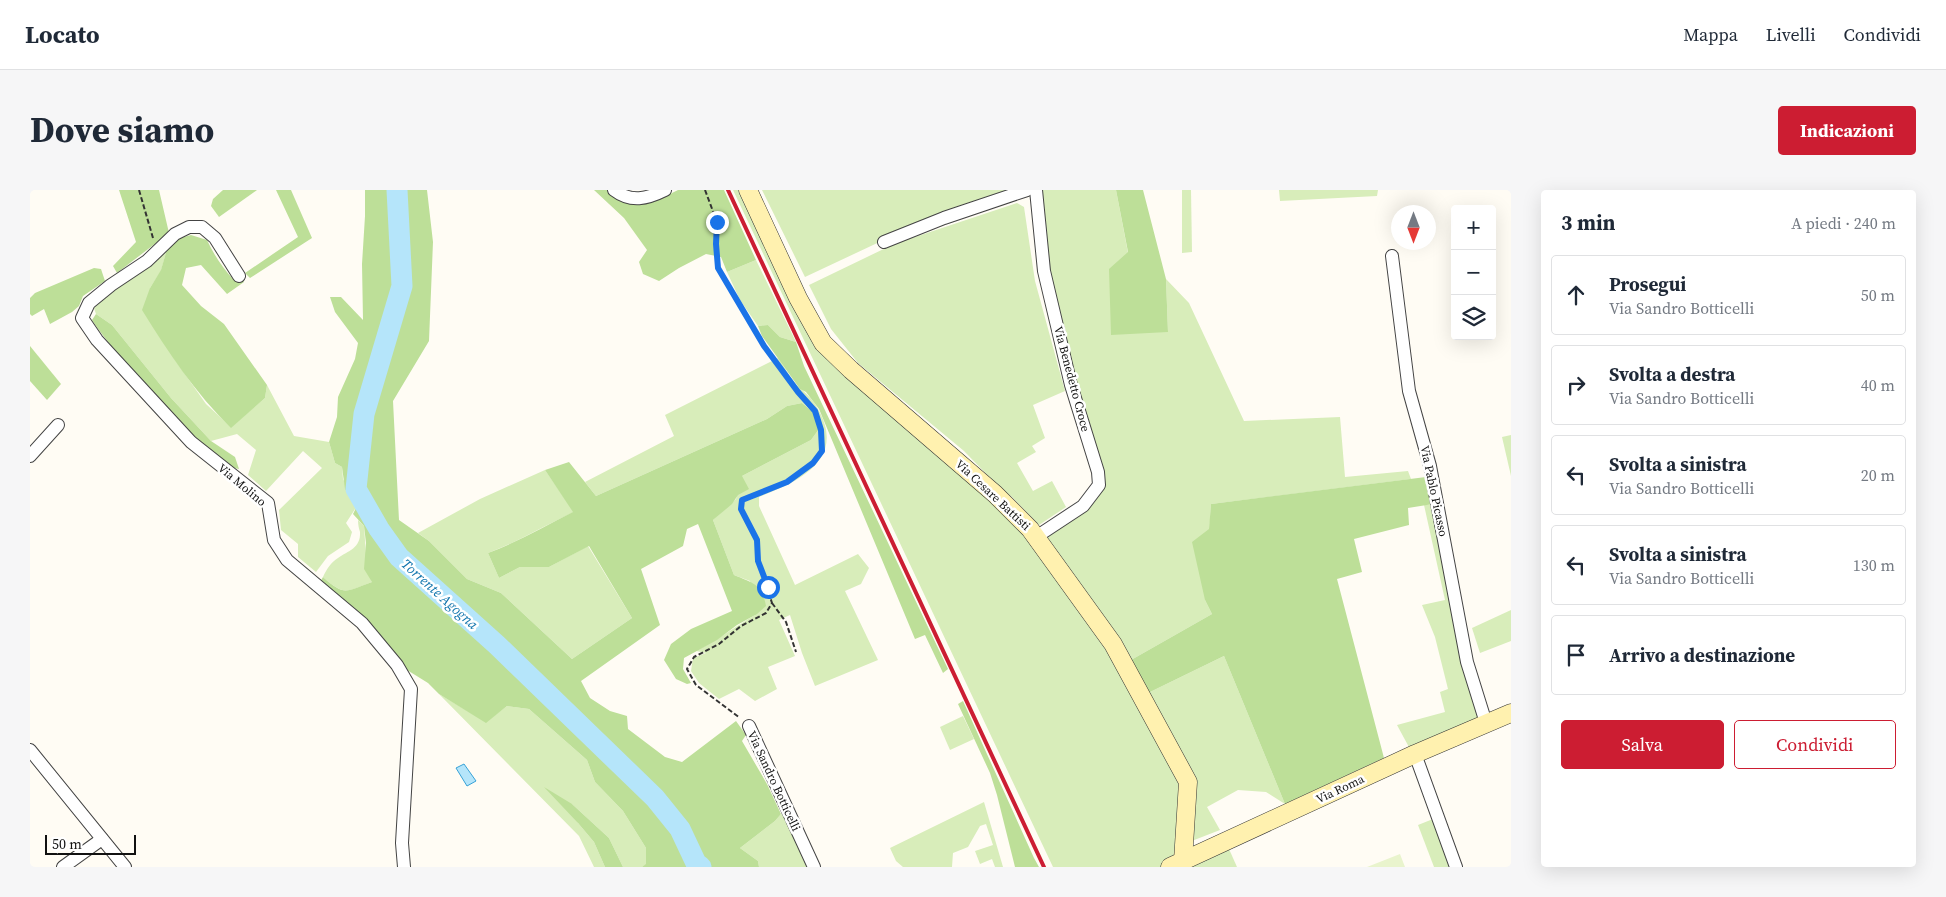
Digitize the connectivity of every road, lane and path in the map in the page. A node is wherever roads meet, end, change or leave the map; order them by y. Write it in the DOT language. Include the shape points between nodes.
graph roads {
  1 [pos="139,190"];
  2 [pos="614,190"];
  3 [pos="665,190"];
  4 [pos="705,190"];
  5 [pos="748,190"];
  6 [pos="1027,190"];
  7 [pos="1036,190"];
  8 [pos="884,242"];
  9 [pos="157,251"];
  10 [pos="1392,256"];
  11 [pos="240,276"];
  12 [pos="58,425"];
  13 [pos="30,456"];
  14 [pos="1036,538"];
  15 [pos="772,603"];
  16 [pos="796,652"];
  17 [pos="1511,713"];
  18 [pos="1486,723"];
  19 [pos="749,726"];
  20 [pos="30,750"];
  21 [pos="1414,754"];
  22 [pos="102,838"];
  23 [pos="1177,864"];
  24 [pos="63,867"];
  25 [pos="125,867"];
  26 [pos="404,867"];
  27 [pos="814,867"];
  28 [pos="1456,867"];
  1 -- 9 [label="path"];
  2 -- 3 [label="street" via="621,196 636,199"];
  4 -- 15 [label="path" via="717,222 718,268 764,346 815,411 821,430 822,451 813,463 787,482 742,500 741,509 757,540 758,561"];
  5 -- 14 [label="street, Via Cesare Battisti" via="798,298 823,343 995,494"];
  6 -- 8 [label="street"];
  7 -- 14 [label="street, Via Benedetto Croce" via="1044,271 1099,485 1083,506"];
  9 -- 11 [label="street, Via Molino" via="175,234 189,227 202,227 215,238"];
  9 -- 26 [label="street, Via Molino" via="90,303 82,318 96,340 191,442 268,503 274,540 287,560 362,623 402,673 411,689 402,843"];
  10 -- 18 [label="street, Via Pablo Picasso" via="1409,391 1430,466 1467,662"];
  12 -- 13 [label="street"];
  14 -- 23 [label="street, Via Cesare Battisti" via="1113,644 1188,782"];
  15 -- 16 [label="path" via="786,622"];
  15 -- 19 [label="path, Via Sandro Botticelli" via="766,613 694,657 687,669 696,685"];
  17 -- 18 [label="street, Via Roma"];
  18 -- 21 [label="street, Via Roma"];
  19 -- 27 [label="street, Via Sandro Botticelli"];
  20 -- 22 [label="street"];
  21 -- 23 [label="street, Via Roma"];
  21 -- 28 [label="street"];
  22 -- 24 [label="street"];
  22 -- 25 [label="street"];
}
